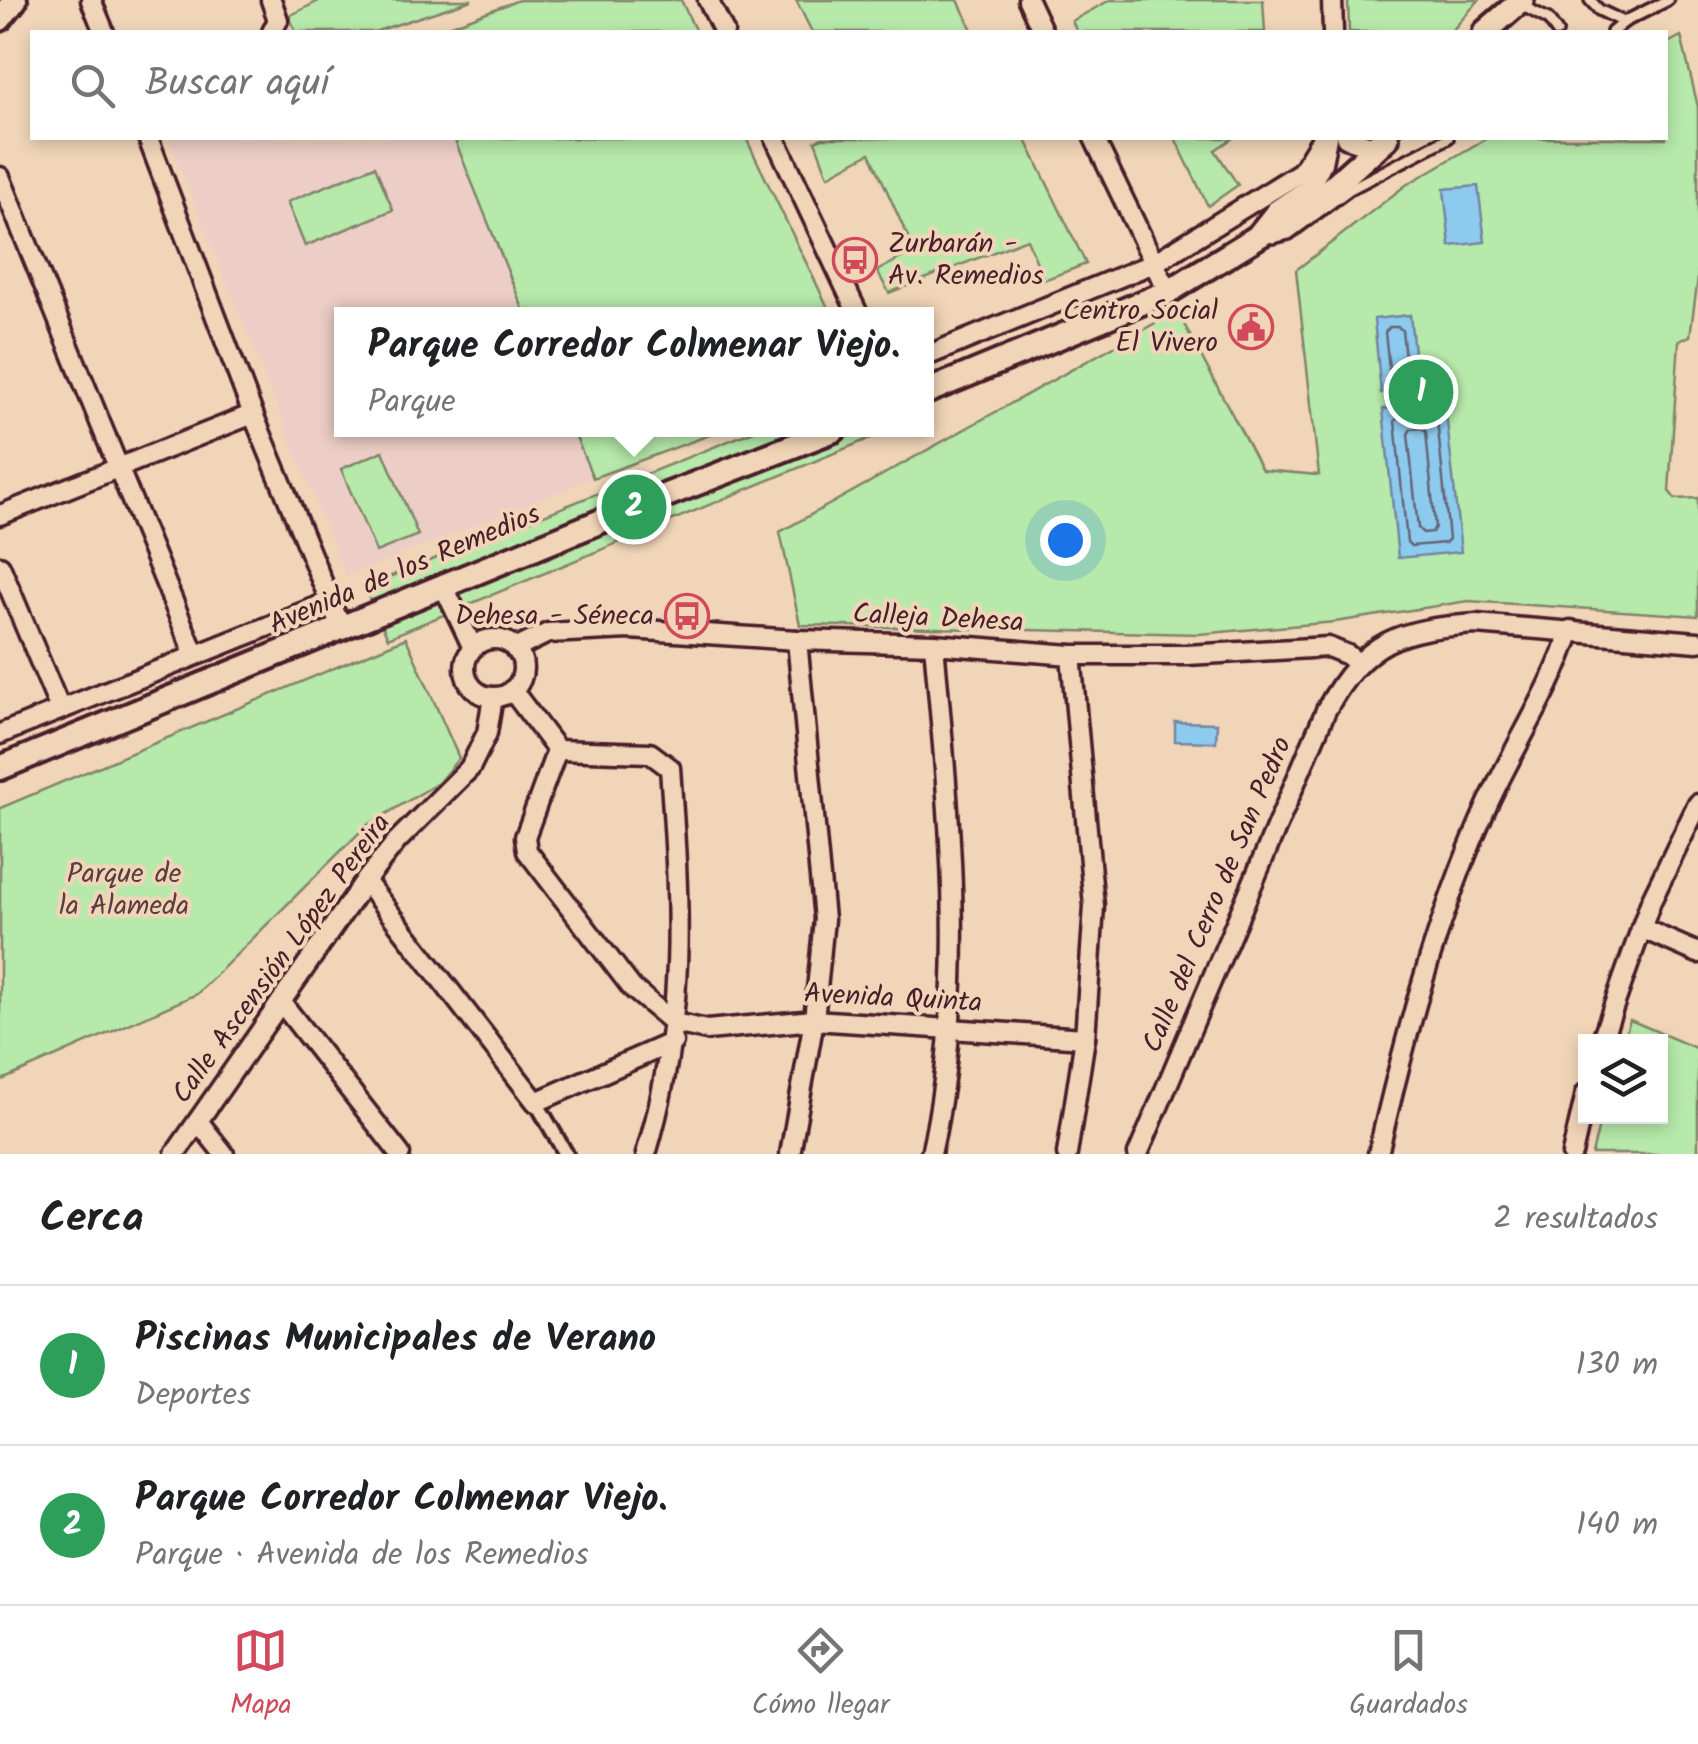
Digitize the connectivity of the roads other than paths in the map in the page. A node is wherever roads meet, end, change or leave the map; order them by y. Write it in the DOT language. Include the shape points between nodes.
graph roads {
  1 [pos="91,0"];
  2 [pos="270,0"];
  3 [pos="708,0"];
  4 [pos="1028,0"];
  5 [pos="1332,0"];
  6 [pos="1590,0"];
  7 [pos="1668,0"];
  8 [pos="1520,2"];
  9 [pos="1624,22"];
  10 [pos="103,30"];
  11 [pos="273,30"];
  12 [pos="723,30"];
  13 [pos="1043,30"];
  14 [pos="1333,30"];
  15 [pos="1487,30"];
  16 [pos="1556,30"];
  17 [pos="1614,30"];
  18 [pos="149,140"];
  19 [pos="776,140"];
  20 [pos="1095,140"];
  21 [pos="1323,140"];
  22 [pos="1324,140"];
  23 [pos="1444,140"];
  24 [pos="1379,141"];
  25 [pos="0,176"];
  26 [pos="1251,243"];
  27 [pos="1154,263"];
  28 [pos="1168,292"];
  29 [pos="855,307"];
  30 [pos="934,353"];
  31 [pos="934,389"];
  32 [pos="254,414"];
  33 [pos="817,437"];
  34 [pos="117,467"];
  35 [pos="0,515"];
  36 [pos="0,566"];
  37 [pos="444,587"];
  38 [pos="331,601"];
  39 [pos="342,630"];
  40 [pos="1571,630"];
  41 [pos="796,640"];
  42 [pos="1698,642"];
  43 [pos="934,644"];
  44 [pos="473,648"];
  45 [pos="515,648"];
  46 [pos="194,653"];
  47 [pos="1071,655"];
  48 [pos="1357,663"];
  49 [pos="512,690"];
  50 [pos="493,697"];
  51 [pos="60,710"];
  52 [pos="0,734"];
  53 [pos="557,750"];
  54 [pos="0,768"];
  55 [pos="1698,804"];
  56 [pos="365,881"];
  57 [pos="1641,928"];
  58 [pos="1698,952"];
  59 [pos="282,1002"];
  60 [pos="814,1020"];
  61 [pos="952,1028"];
  62 [pos="674,1032"];
  63 [pos="1604,1034"];
  64 [pos="1085,1038"];
  65 [pos="536,1102"];
  66 [pos="198,1121"];
  67 [pos="1579,1124"];
  68 [pos="175,1154"];
  69 [pos="224,1154"];
  70 [pos="400,1154"];
  71 [pos="566,1154"];
  72 [pos="646,1154"];
  73 [pos="790,1154"];
  74 [pos="930,1154"];
  75 [pos="1066,1154"];
  76 [pos="1138,1154"];
  77 [pos="1378,1154"];
  78 [pos="1572,1154"];
  1 -- 10 [label="street"];
  2 -- 11 [label="street" via="278,20"];
  3 -- 12 [label="street"];
  4 -- 13 [label="street"];
  5 -- 14 [label="street"];
  6 -- 9 [label="lane"];
  7 -- 9 [label="lane"];
  8 -- 15 [label="main road"];
  8 -- 16 [label="lane"];
  9 -- 17 [label="lane"];
  18 -- 32 [label="street"];
  19 -- 29 [label="street"];
  20 -- 27 [label="street"];
  21 -- 27 [label="street" via="1301,172"];
  22 -- 26 [label="street" via="1322,163 1309,188 1276,210"];
  23 -- 26 [label="lane" via="1350,189 1289,234"];
  24 -- 26 [label="main road" via="1319,199"];
  25 -- 34 [label="street"];
  26 -- 28 [label="main road"];
  27 -- 28 [label="street"];
  27 -- 30 [label="street"];
  28 -- 31 [label="main road"];
  32 -- 34 [label="street"];
  32 -- 38 [label="street"];
  33 -- 37 [label="main road, Avenida de los Remedios"];
  34 -- 35 [label="street"];
  34 -- 46 [label="street"];
  36 -- 51 [label="street"];
  37 -- 39 [label="main road, Avenida de los Remedios"];
  37 -- 44 [label="street"];
  38 -- 39 [label="street"];
  38 -- 46 [label="street, Avenida de los Remedios"];
  39 -- 54 [label="main road, Avenida de los Remedios"];
  40 -- 42 [label="street"];
  40 -- 48 [label="street" via="1440,626 1401,636"];
  40 -- 77 [label="street" via="1446,910 1408,1026"];
  41 -- 43 [label="street, Calleja Dehesa"];
  41 -- 45 [label="street, Calleja Dehesa" via="629,629 548,633"];
  41 -- 60 [label="street" via="824,919"];
  43 -- 47 [label="street, Calleja Dehesa"];
  43 -- 61 [label="street" via="952,848"];
  44 -- 45 [label="street" via="502,640"];
  44 -- 50 [label="street" via="466,659 470,685"];
  45 -- 49 [label="street" via="523,670"];
  46 -- 51 [label="street, Avenida de los Remedios"];
  47 -- 48 [label="street, Calleja Dehesa" via="1328,648"];
  47 -- 64 [label="street" via="1094,906"];
  48 -- 76 [label="street, Calle del Cerro de San Pedro" via="1326,710"];
  49 -- 50 [label="street"];
  49 -- 53 [label="street"];
  50 -- 56 [label="street, Calle Ascensión López Pereira" via="487,734 470,768"];
  51 -- 52 [label="street, Avenida de los Remedios"];
  53 -- 62 [label="street" via="526,837 527,852"];
  53 -- 62 [label="street" via="650,753 670,768 680,906"];
  55 -- 57 [label="street"];
  56 -- 59 [label="street, Calle Ascensión López Pereira"];
  56 -- 65 [label="street"];
  57 -- 58 [label="street"];
  57 -- 63 [label="street"];
  59 -- 66 [label="street, Calle Ascensión López Pereira"];
  59 -- 70 [label="street"];
  60 -- 61 [label="street, Avenida Quinta"];
  60 -- 62 [label="street, Avenida Quinta"];
  60 -- 73 [label="street"];
  61 -- 64 [label="street, Avenida Quinta"];
  61 -- 74 [label="street"];
  62 -- 65 [label="street"];
  62 -- 72 [label="street"];
  64 -- 75 [label="street"];
  65 -- 71 [label="street"];
  66 -- 68 [label="street, Calle Ascensión López Pereira"];
  66 -- 69 [label="street"];
  67 -- 78 [label="street"];
}
